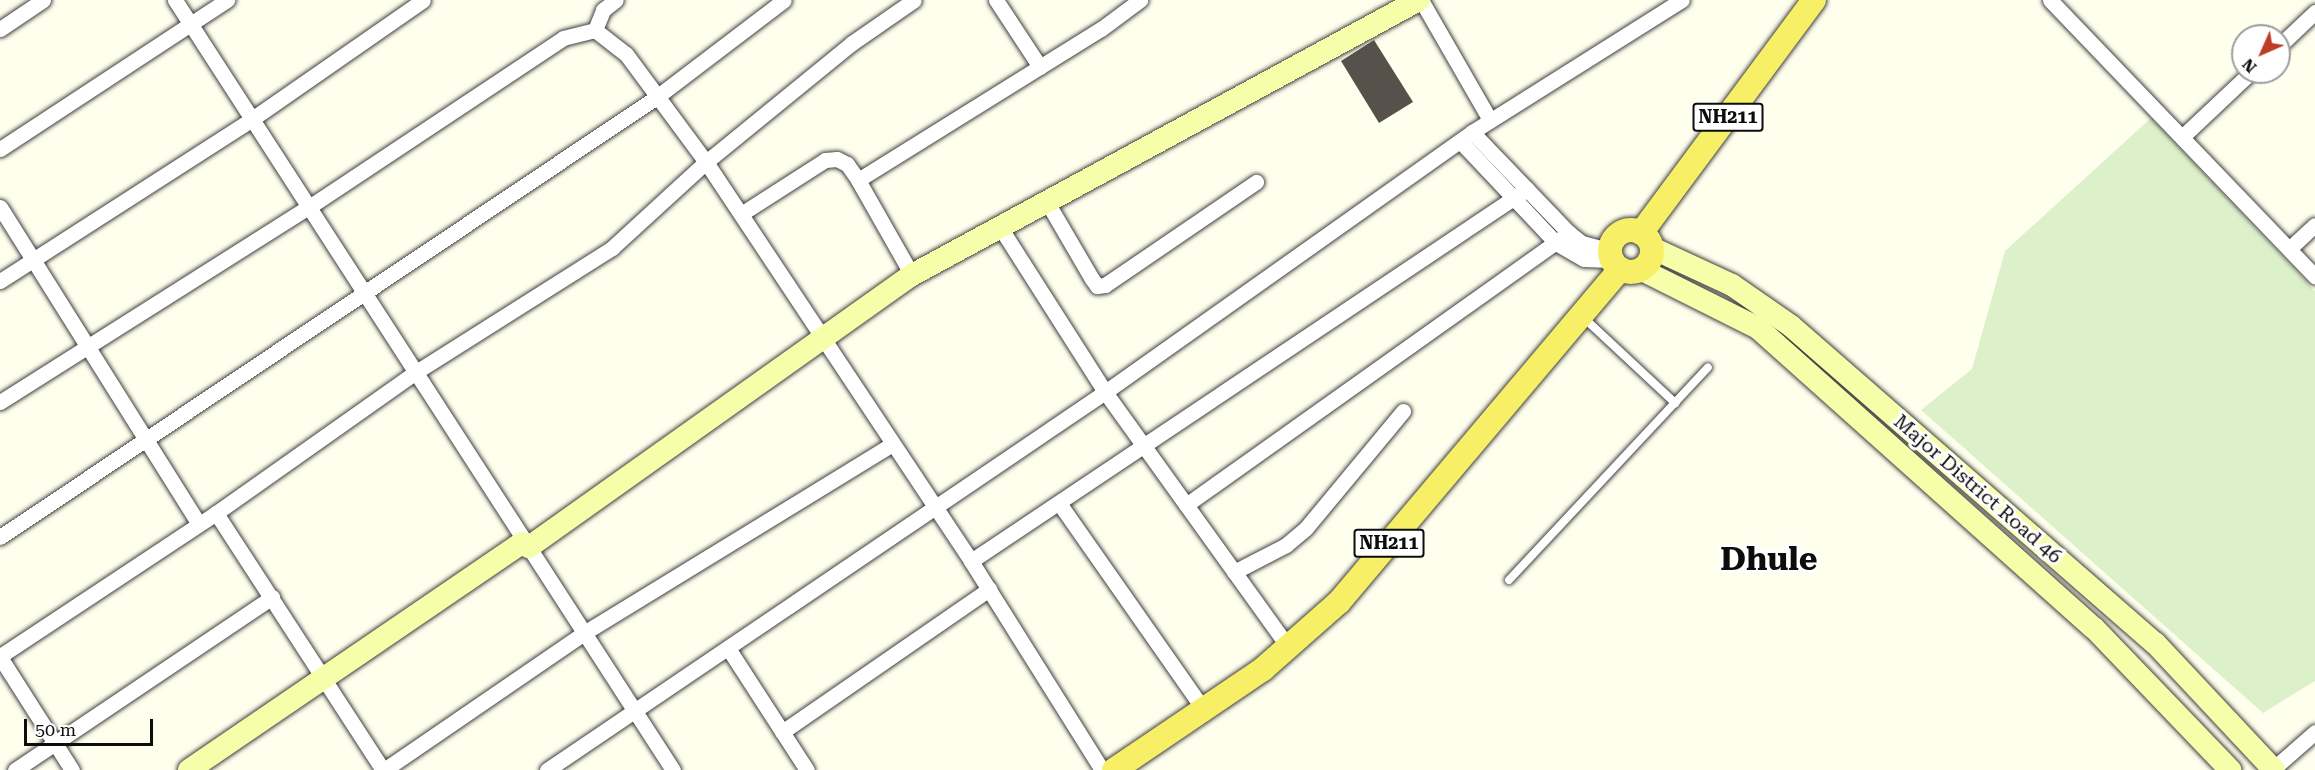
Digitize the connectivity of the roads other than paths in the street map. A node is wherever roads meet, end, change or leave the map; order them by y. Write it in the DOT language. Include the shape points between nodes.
graph roads {
  1 [pos="43,0"];
  2 [pos="175,0"];
  3 [pos="227,0"];
  4 [pos="423,0"];
  5 [pos="616,0"];
  6 [pos="784,0"];
  7 [pos="914,0"];
  8 [pos="996,0"];
  9 [pos="1140,0"];
  10 [pos="1420,0"];
  11 [pos="1682,0"];
  12 [pos="1814,0"];
  13 [pos="2050,0"];
  14 [pos="600,5"];
  15 [pos="2315,12"];
  16 [pos="191,24"];
  17 [pos="0,29"];
  18 [pos="595,30"];
  19 [pos="2291,35"];
  20 [pos="1040,67"];
  21 [pos="2239,84"];
  22 [pos="658,96"];
  23 [pos="252,119"];
  24 [pos="1490,120"];
  25 [pos="1466,136"];
  26 [pos="2182,137"];
  27 [pos="0,149"];
  28 [pos="706,162"];
  29 [pos="858,180"];
  30 [pos="1256,182"];
  31 [pos="1527,189"];
  32 [pos="1513,200"];
  33 [pos="1047,201"];
  34 [pos="0,207"];
  35 [pos="309,207"];
  36 [pos="741,214"];
  37 [pos="2315,225"];
  38 [pos="1000,227"];
  39 [pos="1569,233"];
  40 [pos="1556,243"];
  41 [pos="2289,249"];
  42 [pos="1629,255"];
  43 [pos="33,260"];
  44 [pos="912,275"];
  45 [pos="2315,276"];
  46 [pos="0,281"];
  47 [pos="364,292"];
  48 [pos="1582,316"];
  49 [pos="823,339"];
  50 [pos="88,347"];
  51 [pos="1708,367"];
  52 [pos="416,372"];
  53 [pos="1105,392"];
  54 [pos="0,402"];
  55 [pos="1675,404"];
  56 [pos="1403,411"];
  57 [pos="146,440"];
  58 [pos="892,444"];
  59 [pos="1144,447"];
  60 [pos="1059,503"];
  61 [pos="1186,505"];
  62 [pos="934,507"];
  63 [pos="216,513"];
  64 [pos="199,524"];
  65 [pos="0,537"];
  66 [pos="529,547"];
  67 [pos="971,561"];
  68 [pos="1234,572"];
  69 [pos="1509,580"];
  70 [pos="989,589"];
  71 [pos="272,597"];
  72 [pos="584,633"];
  73 [pos="728,648"];
  74 [pos="1289,648"];
  75 [pos="0,657"];
  76 [pos="326,678"];
  77 [pos="1202,707"];
  78 [pos="635,711"];
  79 [pos="782,732"];
  80 [pos="2315,732"];
  81 [pos="56,743"];
  82 [pos="2273,769"];
  83 [pos="15,770"];
  84 [pos="72,770"];
  85 [pos="189,770"];
  86 [pos="383,770"];
  87 [pos="547,770"];
  88 [pos="674,770"];
  89 [pos="807,770"];
  90 [pos="1102,770"];
  91 [pos="1114,770"];
  92 [pos="2230,770"];
  1 -- 17 [label="street"];
  2 -- 16 [label="street"];
  3 -- 16 [label="street"];
  4 -- 23 [label="street"];
  5 -- 14 [label="street"];
  6 -- 22 [label="street"];
  7 -- 28 [label="street" via="852,44"];
  8 -- 20 [label="street"];
  9 -- 20 [label="street"];
  10 -- 24 [label="street"];
  10 -- 33 [label="main road"];
  11 -- 24 [label="street"];
  12 -- 42 [label="main road, NH211"];
  13 -- 26 [label="street"];
  14 -- 18 [label="street"];
  15 -- 19 [label="street"];
  16 -- 23 [label="street"];
  16 -- 27 [label="street"];
  18 -- 22 [label="street" via="626,54"];
  18 -- 35 [label="street" via="563,38"];
  20 -- 29 [label="street"];
  21 -- 26 [label="street"];
  22 -- 28 [label="street"];
  22 -- 47 [label="street"];
  23 -- 35 [label="street"];
  23 -- 43 [label="street"];
  24 -- 25 [label="street"];
  25 -- 31 [label="street"];
  25 -- 32 [label="street"];
  25 -- 53 [label="street"];
  26 -- 41 [label="street"];
  28 -- 36 [label="street"];
  28 -- 52 [label="street" via="612,248"];
  29 -- 36 [label="street" via="847,164 825,160"];
  29 -- 44 [label="street"];
  30 -- 33 [label="street" via="1105,285 1097,286"];
  31 -- 32 [label="street"];
  31 -- 39 [label="street"];
  32 -- 40 [label="street"];
  32 -- 59 [label="street"];
  33 -- 38 [label="main road"];
  34 -- 43 [label="street"];
  35 -- 47 [label="street"];
  35 -- 50 [label="street"];
  36 -- 49 [label="street"];
  37 -- 41 [label="street"];
  38 -- 44 [label="main road"];
  38 -- 53 [label="street"];
  39 -- 40 [label="street"];
  39 -- 42 [label="street" via="1582,243"];
  40 -- 42 [label="street" via="1584,260"];
  40 -- 61 [label="street"];
  41 -- 45 [label="street"];
  42 -- 48 [label="main road, NH211"];
  42 -- 82 [label="main road, Major District Road 46" via="1732,285 1791,326 2155,643"];
  42 -- 92 [label="main road, Major District Road 46" via="1758,328 2094,628"];
  43 -- 46 [label="street"];
  43 -- 50 [label="street"];
  44 -- 49 [label="main road"];
  47 -- 52 [label="street"];
  47 -- 57 [label="street"];
  48 -- 55 [label="lane"];
  48 -- 74 [label="main road, NH211" via="1339,602"];
  49 -- 58 [label="street"];
  49 -- 66 [label="main road"];
  50 -- 54 [label="street"];
  50 -- 57 [label="street"];
  51 -- 55 [label="lane"];
  52 -- 63 [label="street"];
  52 -- 66 [label="street"];
  53 -- 59 [label="street"];
  53 -- 62 [label="street"];
  55 -- 69 [label="lane"];
  56 -- 68 [label="street" via="1306,528 1286,544"];
  57 -- 64 [label="street"];
  57 -- 65 [label="street"];
  58 -- 62 [label="street"];
  58 -- 72 [label="street"];
  59 -- 60 [label="street"];
  59 -- 61 [label="street"];
  60 -- 67 [label="street"];
  60 -- 77 [label="street"];
  61 -- 68 [label="street"];
  62 -- 67 [label="street"];
  62 -- 73 [label="street"];
  63 -- 64 [label="street"];
  63 -- 71 [label="street"];
  64 -- 75 [label="street"];
  66 -- 72 [label="street"];
  66 -- 76 [label="main road" via="522,543"];
  67 -- 70 [label="street"];
  68 -- 74 [label="street"];
  70 -- 79 [label="street"];
  70 -- 90 [label="street"];
  71 -- 76 [label="street"];
  71 -- 81 [label="street"];
  72 -- 78 [label="street"];
  72 -- 86 [label="street"];
  73 -- 78 [label="street"];
  73 -- 79 [label="street"];
  74 -- 77 [label="main road, NH211"];
  75 -- 81 [label="street"];
  76 -- 85 [label="main road"];
  76 -- 86 [label="street"];
  77 -- 91 [label="main road, NH211"];
  78 -- 87 [label="street"];
  78 -- 88 [label="street"];
  79 -- 89 [label="street"];
  80 -- 82 [label="street"];
  81 -- 83 [label="street"];
  81 -- 84 [label="street"];
}
